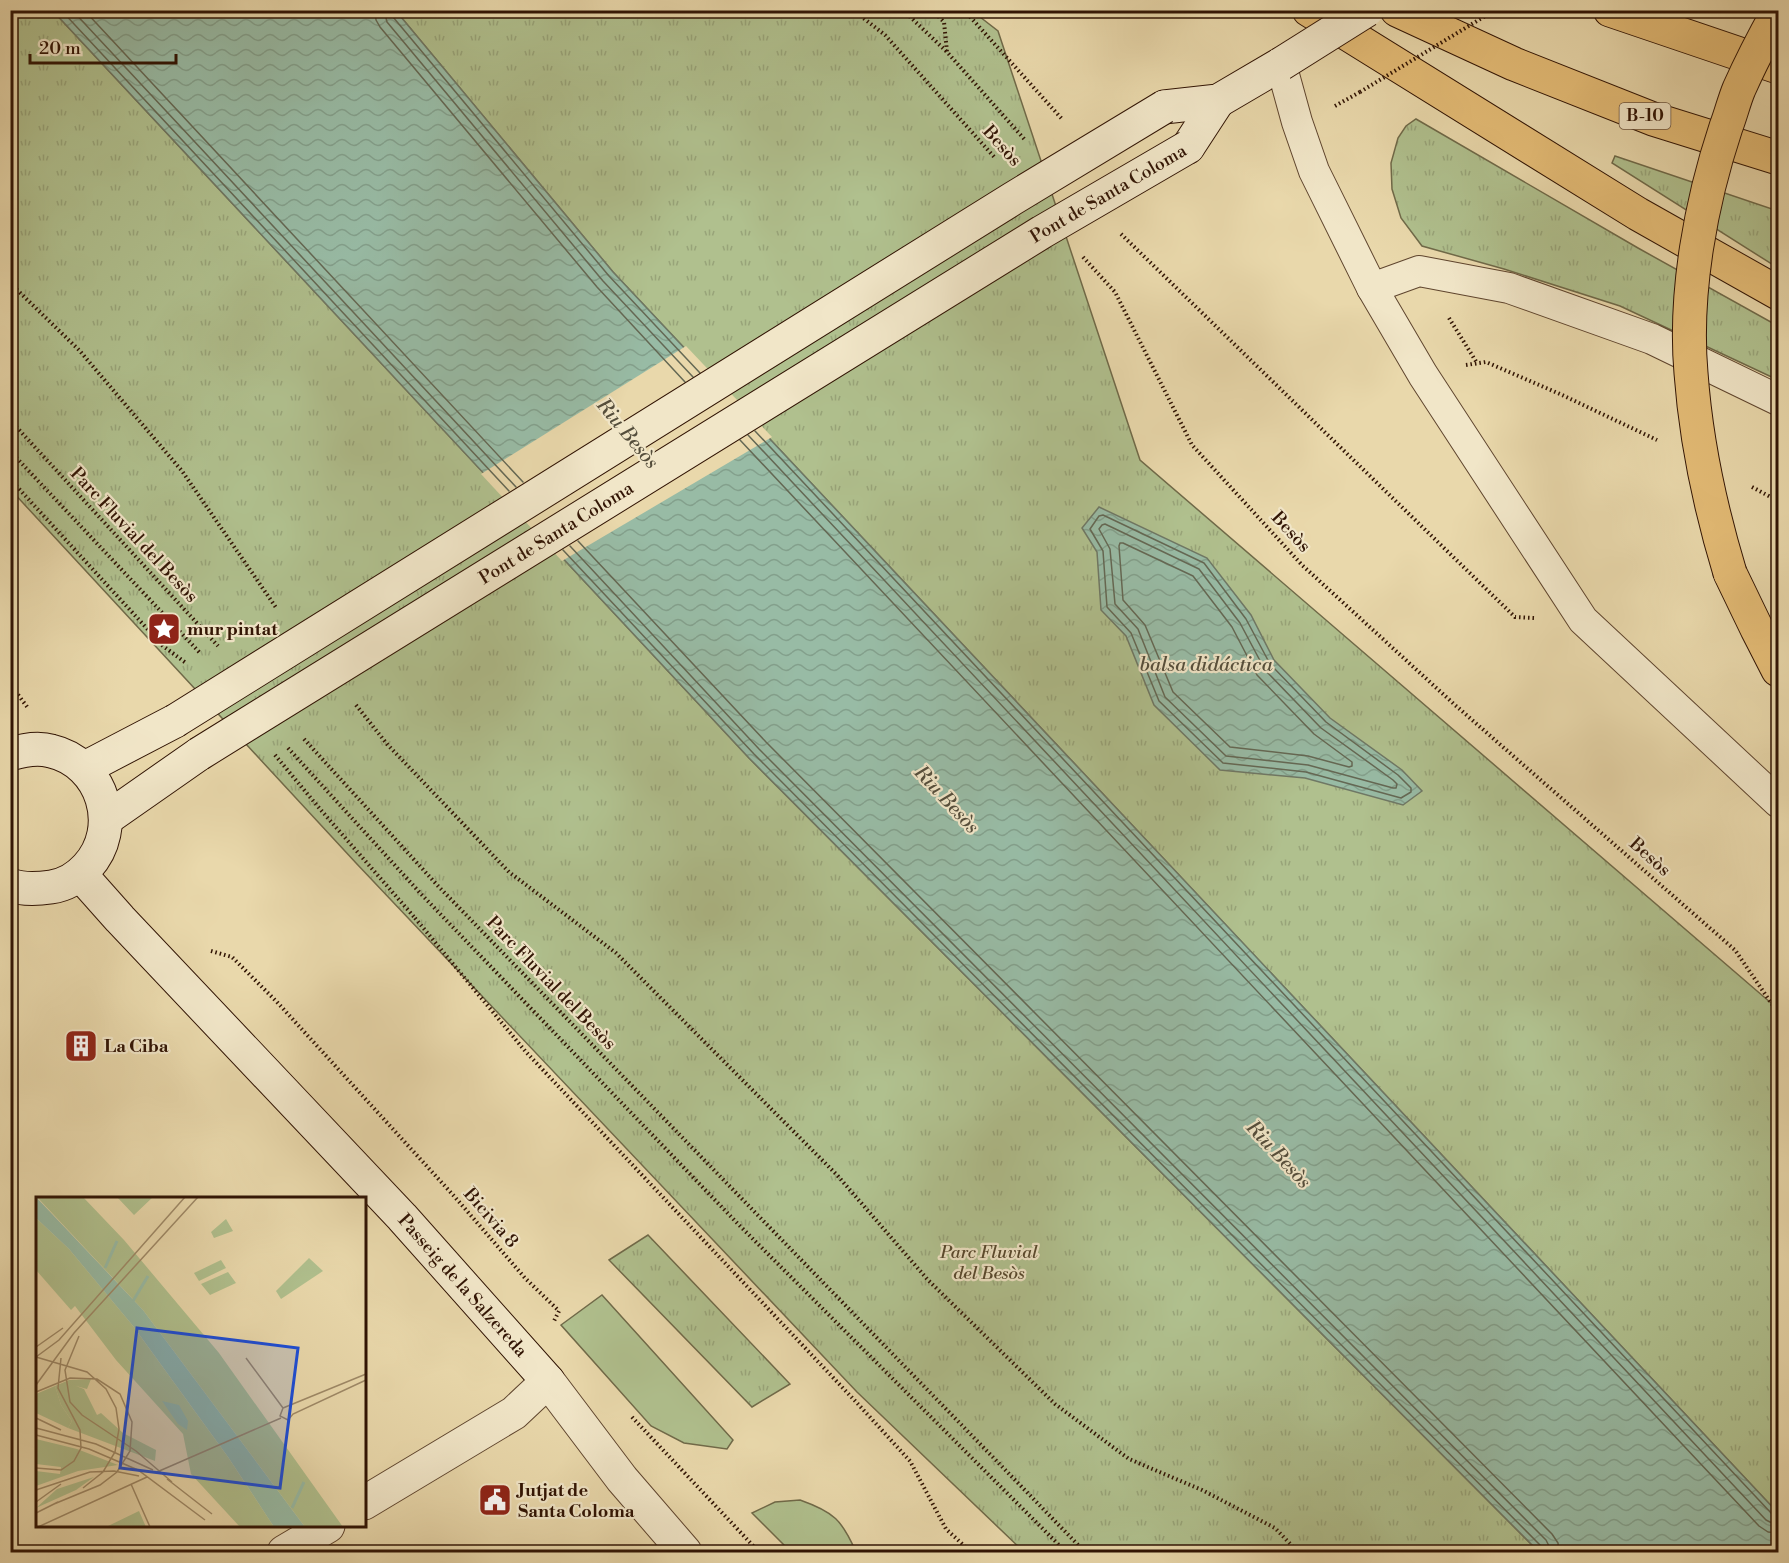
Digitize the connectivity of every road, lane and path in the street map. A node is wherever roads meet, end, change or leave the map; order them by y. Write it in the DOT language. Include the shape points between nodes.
graph roads {
  1 [pos="853,10"];
  2 [pos="903,10"];
  3 [pos="932,10"];
  4 [pos="964,10"];
  5 [pos="1309,10"];
  6 [pos="1367,10"];
  7 [pos="1397,10"];
  8 [pos="1495,10"];
  9 [pos="1610,10"];
  10 [pos="1779,12"];
  11 [pos="947,52"];
  12 [pos="1281,64"];
  13 [pos="1779,67"];
  14 [pos="1360,92"];
  15 [pos="1218,100"];
  16 [pos="1068,126"];
  17 [pos="1024,139"];
  18 [pos="1779,158"];
  19 [pos="996,159"];
  20 [pos="1126,239"];
  21 [pos="1083,257"];
  22 [pos="10,283"];
  23 [pos="1372,288"];
  24 [pos="1779,293"];
  25 [pos="1423,375"];
  26 [pos="1779,400"];
  27 [pos="10,420"];
  28 [pos="1661,442"];
  29 [pos="10,451"];
  30 [pos="10,479"];
  31 [pos="1751,487"];
  32 [pos="1779,501"];
  33 [pos="282,614"];
  34 [pos="1583,621"];
  35 [pos="222,650"];
  36 [pos="203,656"];
  37 [pos="190,665"];
  38 [pos="1779,670"];
  39 [pos="350,698"];
  40 [pos="302,738"];
  41 [pos="286,746"];
  42 [pos="273,753"];
  43 [pos="10,754"];
  44 [pos="85,768"];
  45 [pos="1779,802"];
  46 [pos="106,819"];
  47 [pos="80,874"];
  48 [pos="10,885"];
  49 [pos="209,951"];
  50 [pos="1779,1013"];
  51 [pos="550,1330"];
  52 [pos="548,1381"];
  53 [pos="631,1416"];
  54 [pos="366,1502"];
  55 [pos="326,1527"];
  56 [pos="284,1552"];
  57 [pos="685,1552"];
  58 [pos="759,1552"];
  59 [pos="971,1552"];
  60 [pos="1066,1552"];
  61 [pos="1084,1552"];
  62 [pos="1298,1552"];
  1 -- 19 [label="path, Besòs" via="885,35"];
  2 -- 11 [label="path"];
  3 -- 11 [label="path" via="944,22"];
  4 -- 16 [label="path"];
  5 -- 24 [label="highway" via="1638,214"];
  6 -- 12 [label="street, bridge"];
  7 -- 18 [label="highway, B-10" via="1514,64 1653,119"];
  8 -- 14 [label="path, bridge"];
  9 -- 13 [label="highway"];
  10 -- 38 [label="highway, bridge" via="1739,90 1705,202 1695,259 1690,371 1704,474 1730,573"];
  11 -- 17 [label="path"];
  12 -- 15 [label="street"];
  12 -- 23 [label="lane" via="1314,171"];
  15 -- 44 [label="street, bridge" via="1164,107 175,721"];
  15 -- 46 [label="street, Pont de Santa Coloma, bridge" via="1188,147 1042,232 199,754"];
  20 -- 34 [label="path" via="1515,617"];
  21 -- 50 [label="path, Besòs" via="1114,292 1192,445 1302,565 1735,950"];
  22 -- 33 [label="path" via="79,350 182,471"];
  23 -- 25 [label="lane"];
  23 -- 26 [label="lane" via="1419,271 1509,288 1652,339"];
  25 -- 28 [label="path" via="1486,362"];
  25 -- 34 [label="lane"];
  27 -- 35 [label="path, Parc Fluvial del Besòs"];
  29 -- 36 [label="path, Parc Fluvial del Besòs"];
  30 -- 37 [label="path" via="163,646"];
  31 -- 32 [label="path"];
  34 -- 45 [label="lane"];
  39 -- 62 [label="path" via="387,744 509,872 616,952 837,1175 928,1280 1055,1404 1129,1459 1202,1490 1275,1528"];
  40 -- 61 [label="path, Parc Fluvial del Besòs" via="439,887"];
  41 -- 60 [label="path, Parc Fluvial del Besòs" via="422,896 738,1224"];
  42 -- 59 [label="path, bridge" via="526,1052 910,1461 946,1529"];
  43 -- 44 [label="street" via="49,750 66,755"];
  44 -- 46 [label="street" via="98,786"];
  46 -- 47 [label="street" via="99,850"];
  47 -- 48 [label="street" via="69,882 39,889"];
  47 -- 52 [label="street, Passeig de la Salzereda" via="402,1217"];
  49 -- 51 [label="path, Bicivia 8" via="232,957 277,1002 559,1311"];
  52 -- 54 [label="street" via="514,1413"];
  52 -- 57 [label="street, Passeig de la Salzereda" via="622,1479"];
  53 -- 58 [label="path"];
  55 -- 56 [label="street"];
}
